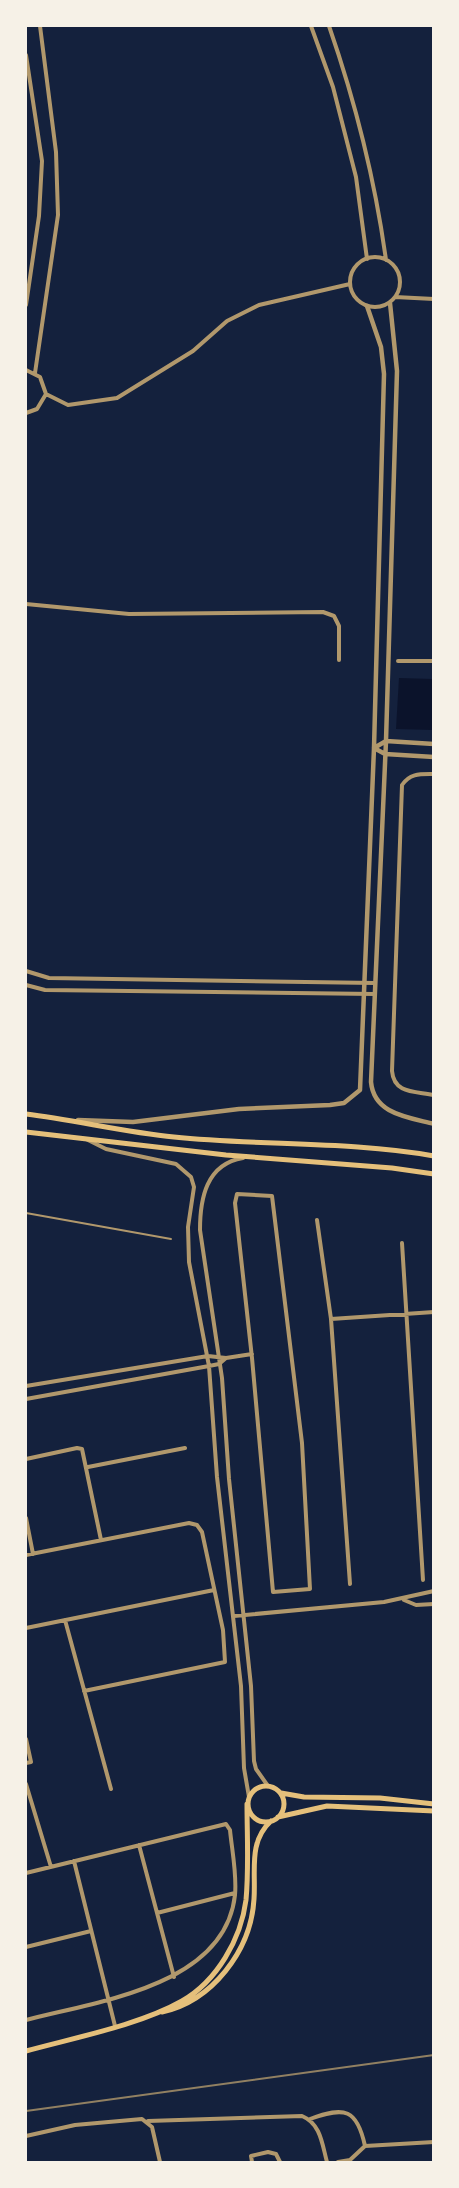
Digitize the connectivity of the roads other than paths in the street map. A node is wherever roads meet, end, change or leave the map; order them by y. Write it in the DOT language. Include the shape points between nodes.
graph roads {
  1 [pos="40,26"];
  2 [pos="311,26"];
  3 [pos="329,26"];
  4 [pos="26,55"];
  5 [pos="367,259"];
  6 [pos="386,260"];
  7 [pos="350,284"];
  8 [pos="395,297"];
  9 [pos="434,299"];
  10 [pos="390,303"];
  11 [pos="26,305"];
  12 [pos="367,306"];
  13 [pos="26,370"];
  14 [pos="35,373"];
  15 [pos="46,394"];
  16 [pos="26,413"];
  17 [pos="26,604"];
  18 [pos="339,660"];
  19 [pos="398,661"];
  20 [pos="434,661"];
  21 [pos="386,741"];
  22 [pos="434,744"];
  23 [pos="374,748"];
  24 [pos="385,754"];
  25 [pos="434,757"];
  26 [pos="434,774"];
  27 [pos="26,971"];
  28 [pos="365,984"];
  29 [pos="375,984"];
  30 [pos="26,985"];
  31 [pos="364,994"];
  32 [pos="375,994"];
  33 [pos="434,1095"];
  34 [pos="26,1114"];
  35 [pos="76,1120"];
  36 [pos="434,1124"];
  37 [pos="26,1132"];
  38 [pos="87,1138"];
  39 [pos="434,1154"];
  40 [pos="249,1157"];
  41 [pos="434,1176"];
  42 [pos="26,1213"];
  43 [pos="317,1220"];
  44 [pos="171,1239"];
  45 [pos="402,1243"];
  46 [pos="434,1312"];
  47 [pos="408,1314"];
  48 [pos="331,1319"];
  49 [pos="252,1354"];
  50 [pos="208,1356"];
  51 [pos="219,1356"];
  52 [pos="226,1358"];
  53 [pos="219,1364"];
  54 [pos="209,1366"];
  55 [pos="26,1386"];
  56 [pos="26,1399"];
  57 [pos="185,1448"];
  58 [pos="26,1459"];
  59 [pos="88,1467"];
  60 [pos="26,1518"];
  61 [pos="101,1540"];
  62 [pos="33,1554"];
  63 [pos="26,1555"];
  64 [pos="423,1580"];
  65 [pos="350,1584"];
  66 [pos="214,1590"];
  67 [pos="434,1591"];
  68 [pos="403,1599"];
  69 [pos="434,1604"];
  70 [pos="243,1615"];
  71 [pos="234,1616"];
  72 [pos="65,1620"];
  73 [pos="26,1628"];
  74 [pos="84,1691"];
  75 [pos="26,1739"];
  76 [pos="28,1762"];
  77 [pos="26,1784"];
  78 [pos="268,1786"];
  79 [pos="111,1789"];
  80 [pos="281,1793"];
  81 [pos="248,1801"];
  82 [pos="434,1804"];
  83 [pos="434,1811"];
  84 [pos="278,1817"];
  85 [pos="271,1821"];
  86 [pos="139,1845"];
  87 [pos="74,1861"];
  88 [pos="51,1867"];
  89 [pos="26,1873"];
  90 [pos="235,1893"];
  91 [pos="157,1913"];
  92 [pos="91,1931"];
  93 [pos="26,1947"];
  94 [pos="174,1977"];
  95 [pos="108,1999"];
  96 [pos="145,2016"];
  97 [pos="26,2020"];
  98 [pos="115,2026"];
  99 [pos="26,2051"];
  100 [pos="309,2119"];
  101 [pos="148,2121"];
  102 [pos="26,2136"];
  103 [pos="434,2142"];
  104 [pos="365,2146"];
  105 [pos="160,2163"];
  106 [pos="252,2163"];
  107 [pos="280,2163"];
  108 [pos="327,2163"];
  109 [pos="338,2163"];
  1 -- 14 [label="street" via="56,152 58,215"];
  2 -- 5 [label="street" via="333,87 356,177"];
  3 -- 6 [label="street" via="348,82 380,217"];
  4 -- 11 [label="street" via="42,161 39,216"];
  5 -- 6 [label="street"];
  5 -- 7 [label="street" via="356,266"];
  6 -- 8 [label="street" via="393,265 400,281"];
  7 -- 12 [label="street" via="355,297"];
  7 -- 15 [label="street" via="259,305 227,321 194,351 117,398 68,405"];
  8 -- 9 [label="street"];
  8 -- 10 [label="street"];
  10 -- 12 [label="street"];
  10 -- 21 [label="street" via="397,370"];
  12 -- 23 [label="street" via="381,347 384,374"];
  13 -- 14 [label="street"];
  14 -- 15 [label="street"];
  15 -- 16 [label="street" via="37,409"];
  17 -- 18 [label="street" via="129,614 323,612 334,616 339,626"];
  19 -- 20 [label="street"];
  21 -- 22 [label="street"];
  21 -- 23 [label="street"];
  21 -- 24 [label="street"];
  23 -- 24 [label="street"];
  23 -- 28 [label="street"];
  24 -- 25 [label="street"];
  24 -- 29 [label="street"];
  26 -- 33 [label="street" via="414,774 402,785 392,1071 399,1089"];
  27 -- 28 [label="street" via="49,978"];
  28 -- 29 [label="street"];
  28 -- 31 [label="street"];
  29 -- 32 [label="street"];
  30 -- 31 [label="street" via="45,990"];
  31 -- 32 [label="street"];
  31 -- 35 [label="street" via="360,1090 344,1103 239,1109 154,1121"];
  32 -- 36 [label="street" via="372,1091 392,1113"];
  34 -- 35 [label="main road"];
  35 -- 39 [label="main road" via="173,1137 319,1143"];
  37 -- 38 [label="main road"];
  38 -- 40 [label="main road"];
  38 -- 50 [label="street" via="106,1149 176,1164 191,1177 194,1187 188,1227 189,1259"];
  40 -- 41 [label="main road" via="392,1168"];
  40 -- 51 [label="street" via="231,1161 214,1172 207,1182 200,1211 203,1257"];
  42 -- 44 [label="street"];
  43 -- 48 [label="street"];
  45 -- 47 [label="street"];
  46 -- 47 [label="street"];
  47 -- 48 [label="street"];
  47 -- 64 [label="street"];
  48 -- 65 [label="street"];
  49 -- 49 [label="street" via="237,1194 272,1196 302,1443 310,1589 273,1592"];
  49 -- 52 [label="street"];
  50 -- 51 [label="street"];
  50 -- 54 [label="street"];
  50 -- 55 [label="street"];
  51 -- 52 [label="street"];
  51 -- 53 [label="street"];
  52 -- 53 [label="street"];
  53 -- 54 [label="street"];
  53 -- 70 [label="street"];
  54 -- 56 [label="street"];
  54 -- 71 [label="street" via="217,1477"];
  57 -- 59 [label="street"];
  58 -- 59 [label="street" via="77,1448 85,1454"];
  59 -- 61 [label="street"];
  60 -- 62 [label="street"];
  61 -- 62 [label="street"];
  61 -- 66 [label="street" via="189,1523 197,1525"];
  62 -- 63 [label="street"];
  66 -- 72 [label="street"];
  66 -- 74 [label="street" via="225,1662"];
  67 -- 68 [label="street"];
  68 -- 69 [label="street" via="416,1605"];
  68 -- 70 [label="street"];
  70 -- 71 [label="street"];
  70 -- 78 [label="street" via="254,1761"];
  71 -- 81 [label="street"];
  72 -- 73 [label="street"];
  72 -- 74 [label="street"];
  74 -- 79 [label="street"];
  75 -- 76 [label="street"];
  77 -- 88 [label="street"];
  78 -- 80 [label="main road"];
  78 -- 81 [label="main road" via="256,1788"];
  80 -- 82 [label="main road"];
  80 -- 84 [label="main road" via="284,1806"];
  81 -- 85 [label="main road" via="255,1818"];
  81 -- 96 [label="main road" via="246,1899 234,1941 224,1961 205,1983 183,2001"];
  83 -- 84 [label="main road" via="327,1806"];
  84 -- 85 [label="main road"];
  85 -- 96 [label="main road" via="256,1844 251,1922 228,1969 205,1993 180,2008"];
  86 -- 87 [label="street"];
  86 -- 90 [label="street" via="226,1824 230,1830"];
  86 -- 91 [label="street"];
  87 -- 88 [label="street"];
  87 -- 92 [label="street"];
  88 -- 89 [label="street"];
  90 -- 91 [label="street"];
  90 -- 94 [label="street" via="225,1930 214,1946"];
  91 -- 94 [label="street"];
  92 -- 93 [label="street"];
  92 -- 95 [label="street"];
  94 -- 95 [label="street"];
  95 -- 97 [label="street"];
  95 -- 98 [label="street"];
  96 -- 98 [label="main road"];
  98 -- 99 [label="main road"];
  100 -- 101 [label="street" via="295,2114"];
  100 -- 104 [label="street" via="330,2113 350,2114 359,2122"];
  100 -- 108 [label="street" via="320,2133"];
  101 -- 102 [label="street" via="75,2125"];
  101 -- 105 [label="street"];
  103 -- 104 [label="street"];
  104 -- 109 [label="street" via="350,2160"];
  106 -- 107 [label="street" via="251,2156 268,2152 276,2154"];
}
